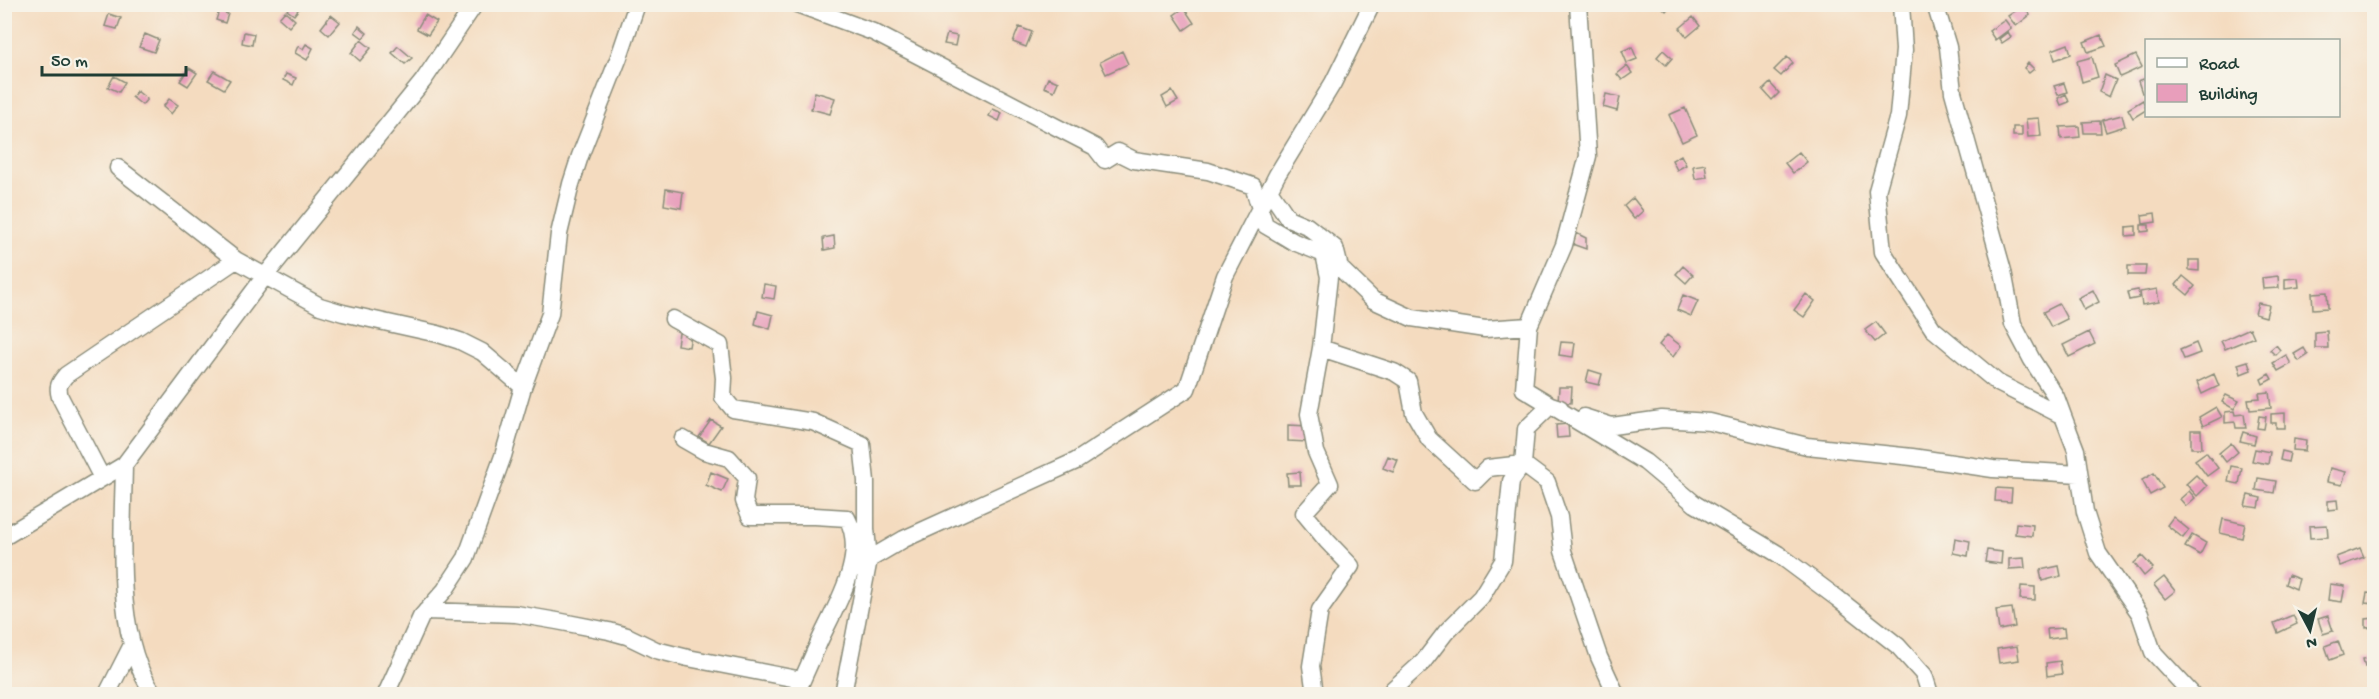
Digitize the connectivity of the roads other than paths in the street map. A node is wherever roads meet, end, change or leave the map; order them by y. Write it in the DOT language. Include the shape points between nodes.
graph roads {
  1 [pos="475,4"];
  2 [pos="637,4"];
  3 [pos="797,4"];
  4 [pos="1372,4"];
  5 [pos="1578,4"];
  6 [pos="1901,4"];
  7 [pos="1935,4"];
  8 [pos="118,168"];
  9 [pos="1269,190"];
  10 [pos="1261,205"];
  11 [pos="236,260"];
  12 [pos="265,276"];
  13 [pos="673,320"];
  14 [pos="1529,326"];
  15 [pos="1321,348"];
  16 [pos="523,387"];
  17 [pos="1551,405"];
  18 [pos="2064,416"];
  19 [pos="683,439"];
  20 [pos="1523,464"];
  21 [pos="124,465"];
  22 [pos="2079,474"];
  23 [pos="102,478"];
  24 [pos="4,537"];
  25 [pos="869,559"];
  26 [pos="851,570"];
  27 [pos="426,611"];
  28 [pos="132,645"];
  29 [pos="799,687"];
  30 [pos="107,694"];
  31 [pos="154,694"];
  32 [pos="386,694"];
  33 [pos="843,694"];
  34 [pos="1315,694"];
  35 [pos="1390,694"];
  36 [pos="1616,694"];
  37 [pos="1930,694"];
  38 [pos="2192,694"];
  1 -- 12 [label="street" via="423,81"];
  2 -- 16 [label="street" via="571,184 559,234 550,314"];
  3 -- 10 [label="street" via="873,32 1095,147 1105,160 1118,152 1134,160 1208,171 1253,186"];
  4 -- 9 [label="street" via="1333,83"];
  5 -- 14 [label="street" via="1588,156 1564,245"];
  6 -- 18 [label="street" via="1904,50 1898,116 1877,191 1883,252 1933,329 1998,383"];
  7 -- 18 [label="street" via="1948,47 1953,92 2003,271 2013,324"];
  8 -- 11 [label="street"];
  9 -- 10 [label="street"];
  9 -- 14 [label="street" via="1288,218 1307,226 1335,248 1340,268 1373,300 1412,318 1485,329"];
  10 -- 15 [label="street" via="1265,225 1324,254 1329,277"];
  10 -- 25 [label="street" via="1226,276 1187,389 1076,461 904,539"];
  11 -- 12 [label="street"];
  11 -- 23 [label="street" via="59,382 60,397"];
  12 -- 16 [label="street" via="327,308 460,341 482,352"];
  12 -- 21 [label="street"];
  13 -- 25 [label="street" via="720,345 723,397 733,409 813,422 862,444"];
  14 -- 17 [label="street" via="1524,389"];
  15 -- 20 [label="street" via="1394,372 1408,381 1414,413 1429,439 1474,481 1488,468"];
  15 -- 34 [label="street" via="1309,414 1316,452 1330,484 1304,513 1351,566 1320,610 1311,666"];
  16 -- 27 [label="street" via="466,558"];
  17 -- 20 [label="street" via="1526,429"];
  17 -- 22 [label="street" via="1611,426 1662,419 1710,422 1807,446 1993,470"];
  17 -- 37 [label="street" via="1645,462 1695,504 1778,554 1837,598 1898,646 1924,675"];
  18 -- 22 [label="street" via="2076,450"];
  19 -- 26 [label="street" via="704,451 729,458 747,478 744,501 750,516 847,518 853,529"];
  20 -- 35 [label="street" via="1511,481 1503,561 1495,576 1481,597"];
  20 -- 36 [label="street" via="1547,482 1559,517 1563,551 1599,657"];
  21 -- 23 [label="street"];
  21 -- 28 [label="street" via="123,580"];
  22 -- 38 [label="street" via="2098,554 2140,614 2153,652"];
  23 -- 24 [label="street"];
  25 -- 26 [label="street"];
  25 -- 33 [label="street"];
  26 -- 29 [label="street"];
  27 -- 29 [label="street" via="516,614 609,631 656,650"];
  27 -- 32 [label="street"];
  28 -- 30 [label="street"];
  28 -- 31 [label="street"];
}
